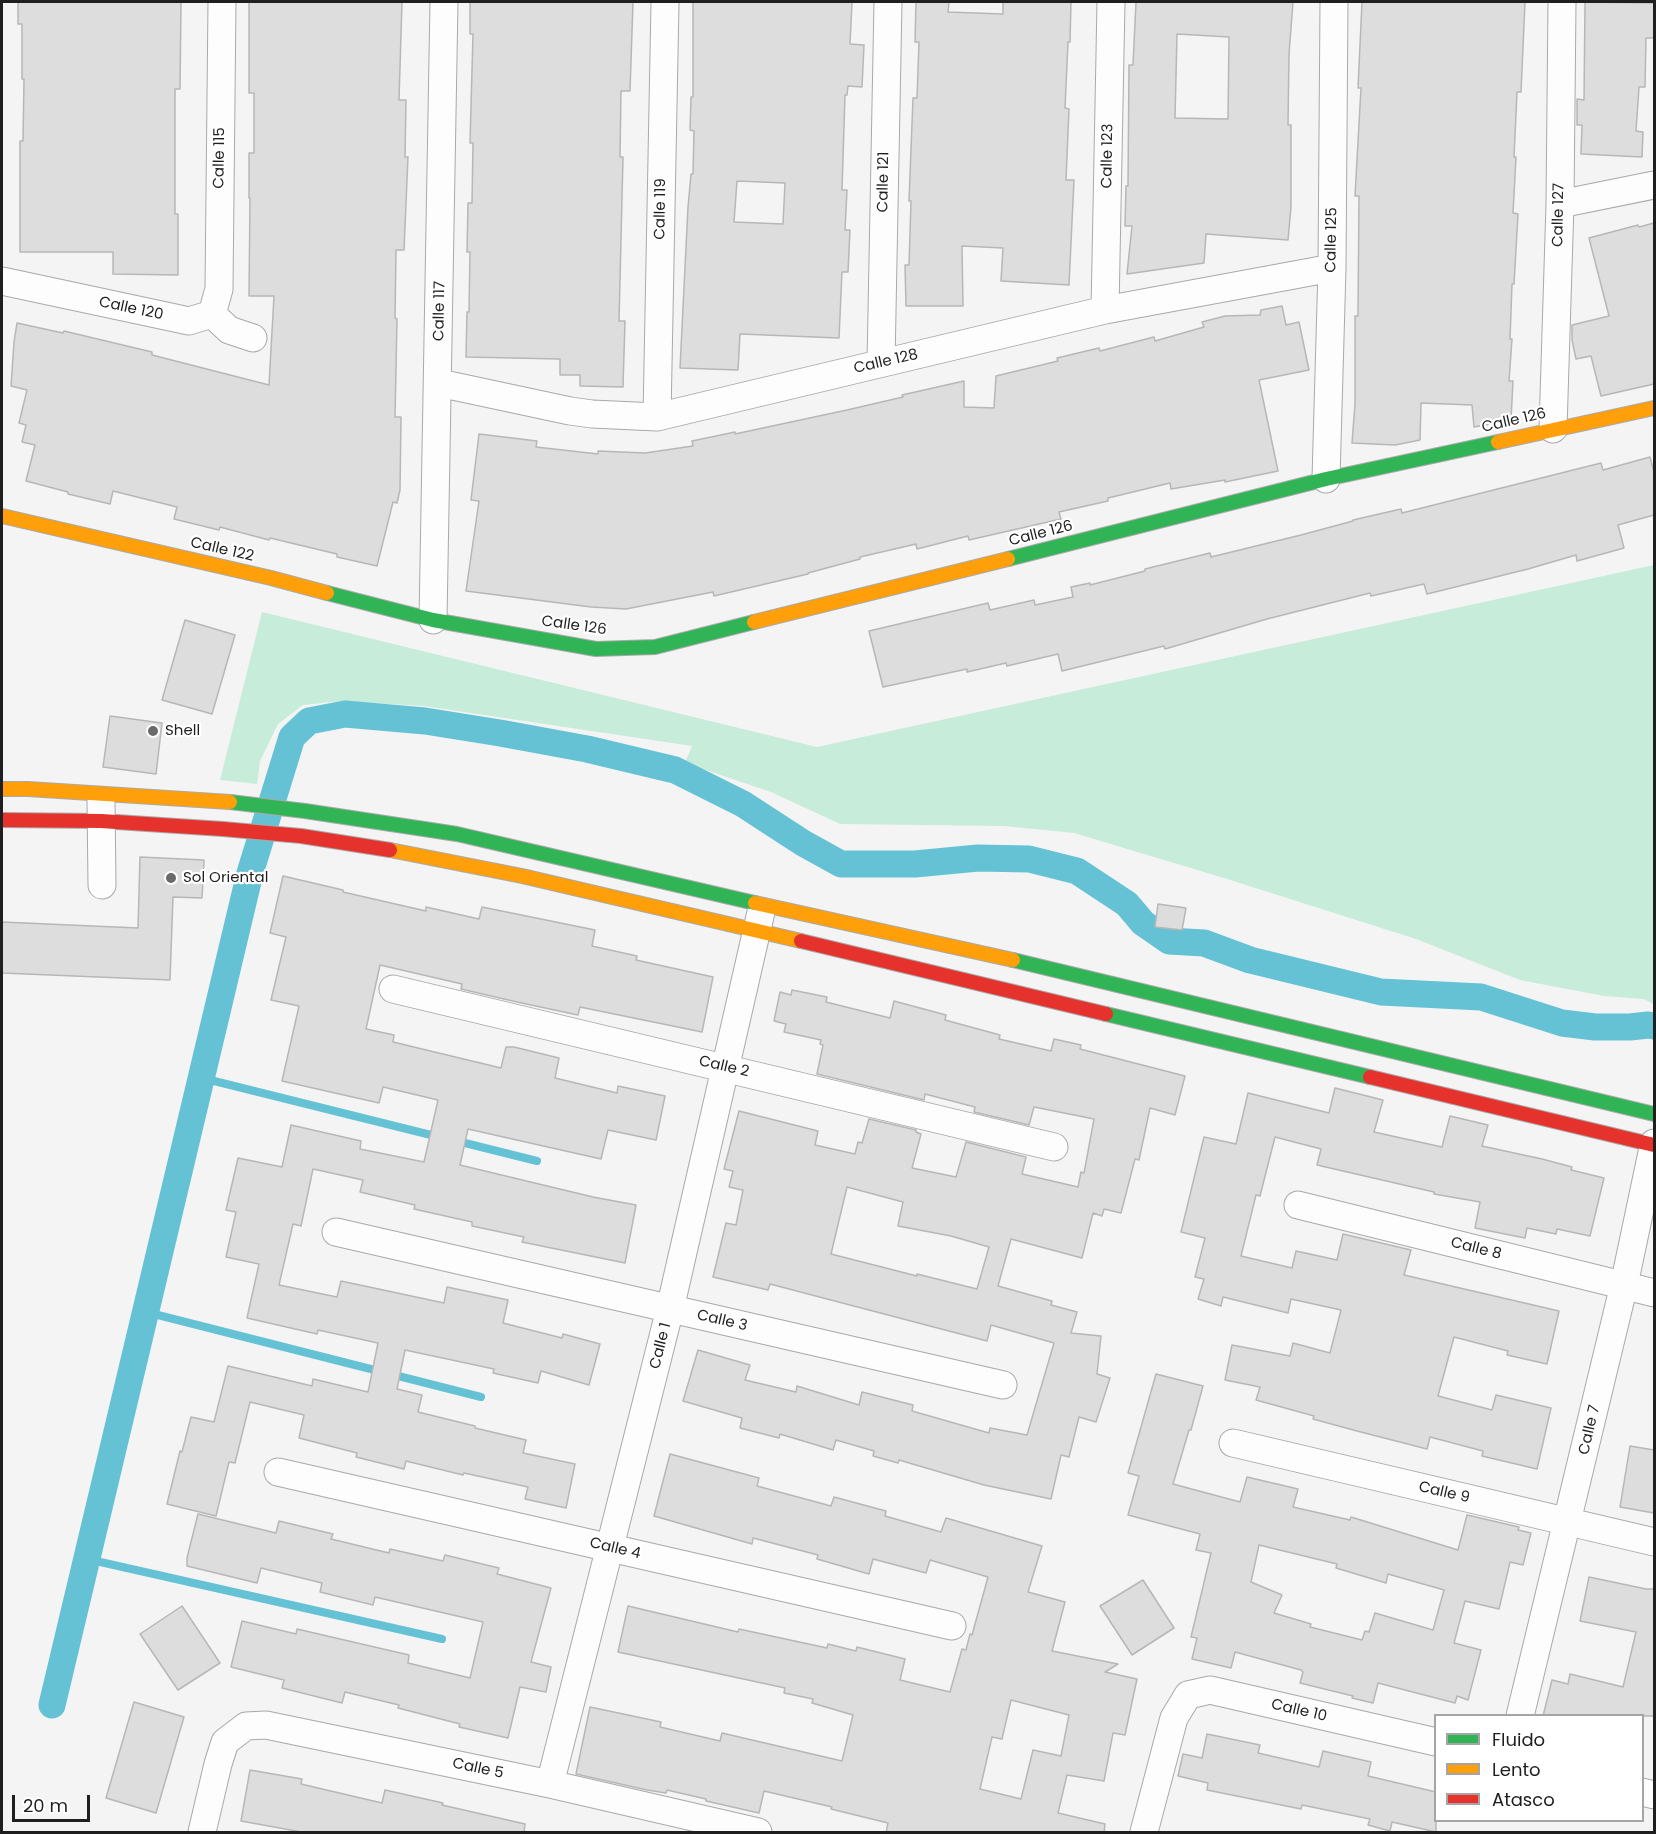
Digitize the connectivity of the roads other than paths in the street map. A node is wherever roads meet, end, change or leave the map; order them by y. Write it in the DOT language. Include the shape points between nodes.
graph roads {
  1 [pos="222,2"];
  2 [pos="444,2"];
  3 [pos="665,2"];
  4 [pos="888,2"];
  5 [pos="1111,2"];
  6 [pos="1334,2"];
  7 [pos="1562,2"];
  8 [pos="1654,185"];
  9 [pos="1560,204"];
  10 [pos="1332,268"];
  11 [pos="2,281"];
  12 [pos="1105,310"];
  13 [pos="212,314"];
  14 [pos="253,338"];
  15 [pos="881,363"];
  16 [pos="439,383"];
  17 [pos="1654,408"];
  18 [pos="657,417"];
  19 [pos="1553,429"];
  20 [pos="1326,479"];
  21 [pos="2,516"];
  22 [pos="434,620"];
  23 [pos="2,789"];
  24 [pos="101,794"];
  25 [pos="2,820"];
  26 [pos="101,821"];
  27 [pos="102,885"];
  28 [pos="763,905"];
  29 [pos="757,931"];
  30 [pos="393,988"];
  31 [pos="726,1068"];
  32 [pos="1654,1114"];
  33 [pos="1654,1144"];
  34 [pos="1054,1146"];
  35 [pos="1298,1205"];
  36 [pos="336,1232"];
  37 [pos="1624,1285"];
  38 [pos="1654,1293"];
  39 [pos="670,1309"];
  40 [pos="1003,1385"];
  41 [pos="1233,1443"];
  42 [pos="278,1472"];
  43 [pos="1568,1522"];
  44 [pos="1654,1542"];
  45 [pos="610,1548"];
  46 [pos="952,1626"];
  47 [pos="1520,1714"];
  48 [pos="1434,1742"];
  49 [pos="550,1784"];
  50 [pos="202,1833"];
  51 [pos="758,1833"];
  52 [pos="1144,1833"];
  1 -- 13 [label="street, Calle 115" via="219,289"];
  2 -- 16 [label="street, Calle 117"];
  3 -- 18 [label="street, Calle 119"];
  4 -- 15 [label="street, Calle 121"];
  5 -- 12 [label="street, Calle 123"];
  6 -- 10 [label="street, Calle 125"];
  7 -- 9 [label="street, Calle 127"];
  8 -- 9 [label="street"];
  9 -- 19 [label="street, Calle 127"];
  10 -- 12 [label="street, Calle 128"];
  10 -- 20 [label="street, Calle 125"];
  11 -- 13 [label="street, Calle 120" via="189,321"];
  12 -- 15 [label="street, Calle 128"];
  13 -- 14 [label="street" via="229,330"];
  15 -- 18 [label="street, Calle 128"];
  16 -- 18 [label="street, Calle 128" via="570,411"];
  16 -- 22 [label="street, Calle 117"];
  17 -- 19 [label="street, Calle 126"];
  19 -- 20 [label="street, Calle 126"];
  20 -- 22 [label="street, Calle 126" via="655,647 596,648"];
  21 -- 22 [label="street, Calle 122"];
  23 -- 24 [label="street"];
  24 -- 26 [label="street"];
  24 -- 28 [label="street" via="241,803 457,834"];
  25 -- 26 [label="street"];
  26 -- 27 [label="street"];
  26 -- 29 [label="street" via="301,836 414,854"];
  28 -- 29 [label="street, Calle 1"];
  28 -- 32 [label="street" via="1024,963"];
  29 -- 31 [label="street, Calle 1"];
  29 -- 33 [label="street"];
  30 -- 31 [label="street, Calle 2"];
  31 -- 34 [label="street, Calle 2"];
  31 -- 39 [label="street, Calle 1"];
  33 -- 37 [label="street, Calle 7"];
  35 -- 37 [label="street, Calle 8"];
  36 -- 39 [label="street, Calle 3"];
  37 -- 38 [label="street, Calle 8"];
  37 -- 43 [label="street, Calle 7"];
  39 -- 40 [label="street, Calle 3"];
  39 -- 45 [label="street, Calle 1"];
  41 -- 43 [label="street, Calle 9"];
  42 -- 45 [label="street, Calle 4"];
  43 -- 44 [label="street, Calle 9"];
  43 -- 47 [label="street, Calle 7"];
  45 -- 46 [label="street, Calle 4"];
  45 -- 49 [label="street, Calle 1"];
  48 -- 52 [label="street, Calle 10" via="1210,1690 1188,1695 1173,1718"];
  49 -- 50 [label="street, Calle 5" via="266,1725 246,1726 225,1742"];
  49 -- 51 [label="street, Calle 5"];
}
